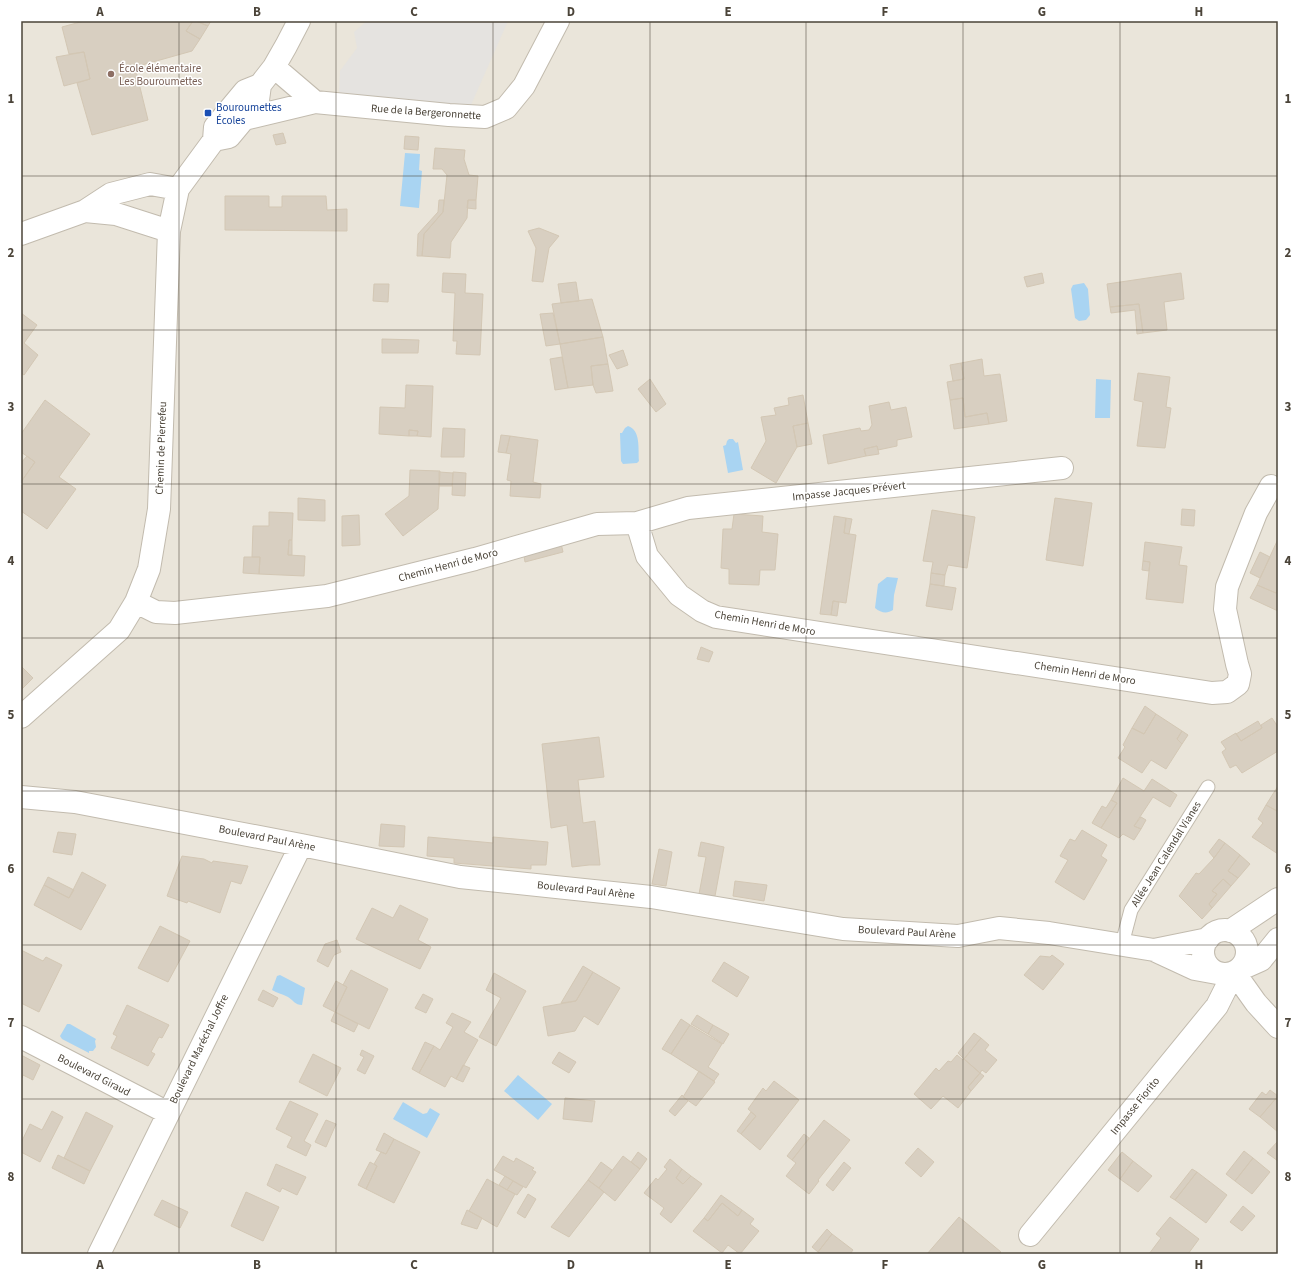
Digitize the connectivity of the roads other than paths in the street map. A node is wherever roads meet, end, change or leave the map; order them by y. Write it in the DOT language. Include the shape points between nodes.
graph roads {
  1 [pos="299,21"];
  2 [pos="558,21"];
  3 [pos="274,67"];
  4 [pos="260,86"];
  5 [pos="315,102"];
  6 [pos="244,119"];
  7 [pos="214,140"];
  8 [pos="178,189"];
  9 [pos="85,212"];
  10 [pos="169,230"];
  11 [pos="21,234"];
  12 [pos="1062,468"];
  13 [pos="1271,486"];
  14 [pos="637,522"];
  15 [pos="136,602"];
  16 [pos="21,717"];
  17 [pos="1208,787"];
  18 [pos="21,797"];
  19 [pos="301,844"];
  20 [pos="1278,899"];
  21 [pos="1230,931"];
  22 [pos="1278,938"];
  23 [pos="1208,939"];
  24 [pos="1122,944"];
  25 [pos="1154,950"];
  26 [pos="1226,973"];
  27 [pos="1278,1027"];
  28 [pos="21,1037"];
  29 [pos="168,1112"];
  30 [pos="1030,1235"];
  31 [pos="99,1254"];
  1 -- 3 [label="street"];
  2 -- 5 [label="street, Rue de la Bergeronnette" via="524,86 506,108 485,117"];
  3 -- 4 [label="street"];
  3 -- 5 [label="street"];
  4 -- 6 [label="street" via="258,100"];
  4 -- 7 [label="street, Chemin de Pierrefeu" via="245,91 215,127"];
  5 -- 6 [label="street, Rue de la Bergeronnette"];
  6 -- 7 [label="street" via="229,137"];
  7 -- 8 [label="street, Chemin de Pierrefeu"];
  8 -- 9 [label="street" via="150,184 111,194"];
  8 -- 10 [label="street, Chemin de Pierrefeu"];
  9 -- 10 [label="street" via="116,214"];
  9 -- 11 [label="street"];
  10 -- 15 [label="street, Chemin de Pierrefeu" via="158,509 149,569"];
  12 -- 14 [label="street, Impasse Jacques Prévert" via="688,508"];
  13 -- 14 [label="street, Chemin Henri de Moro" via="1256,513 1227,587 1225,609 1240,674 1238,684 1226,692 1212,693 716,617 679,595 647,556"];
  14 -- 15 [label="street, Chemin Henri de Moro" via="597,524 475,559 326,596 175,613 156,612"];
  15 -- 16 [label="street, Chemin de Pierrefeu" via="119,630"];
  17 -- 24 [label="lane, Allée Jean Calendal Vianes" via="1131,910"];
  18 -- 19 [label="street, Boulevard Paul Arène" via="75,802"];
  19 -- 24 [label="street, Boulevard Paul Arène" via="460,877 651,897 843,928 958,936 999,928"];
  19 -- 29 [label="street, Boulevard Maréchal Joffre"];
  20 -- 21 [label="street"];
  21 -- 23 [label="street" via="1218,931"];
  21 -- 26 [label="street" via="1242,940 1246,946 1246,954 1240,968"];
  22 -- 26 [label="street" via="1261,960"];
  23 -- 25 [label="street, Boulevard Paul Arène"];
  23 -- 26 [label="street" via="1202,951 1206,964 1211,970"];
  24 -- 25 [label="street, Boulevard Paul Arène"];
  25 -- 26 [label="street, Boulevard Paul Arène" via="1195,969"];
  26 -- 27 [label="street"];
  26 -- 30 [label="street, Impasse Fiorito" via="1217,1006"];
  28 -- 29 [label="street, Boulevard Giraud"];
  29 -- 31 [label="street, Boulevard Maréchal Joffre"];
}
